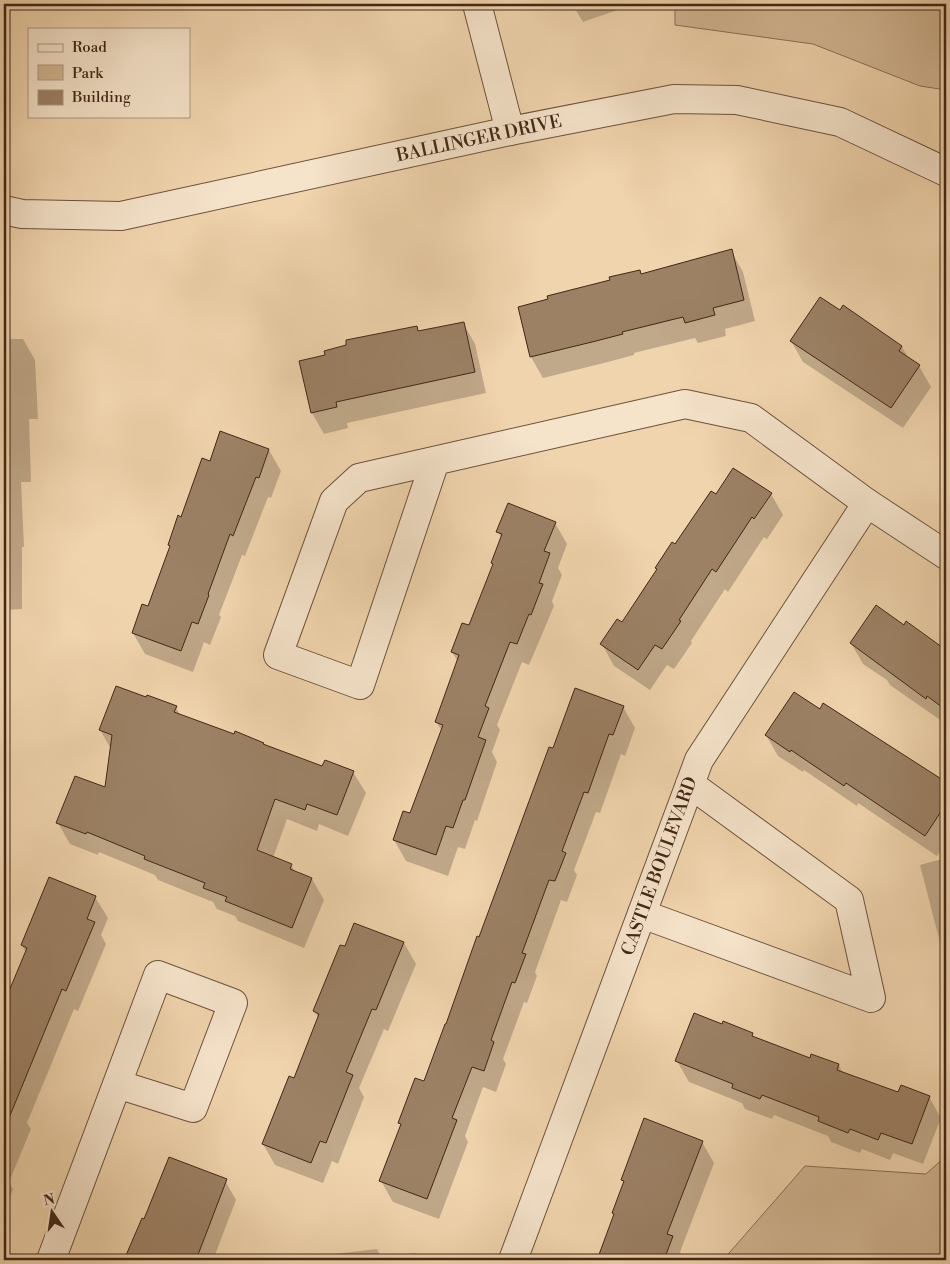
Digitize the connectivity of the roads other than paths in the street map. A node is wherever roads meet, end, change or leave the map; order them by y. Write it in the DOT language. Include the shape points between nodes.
graph roads {
  1 [pos="477,4"];
  2 [pos="510,131"];
  3 [pos="946,172"];
  4 [pos="4,210"];
  5 [pos="435,461"];
  6 [pos="867,503"];
  7 [pos="946,555"];
  8 [pos="690,784"];
  9 [pos="642,914"];
  10 [pos="117,1084"];
  11 [pos="52,1260"];
  12 [pos="513,1260"];
  1 -- 2 [label="street"];
  2 -- 3 [label="street, BALLINGER DRIVE" via="674,99 737,100 840,122"];
  2 -- 4 [label="street, BALLINGER DRIVE" via="121,216 22,214"];
  5 -- 5 [label="street" via="359,478 334,501 278,655 360,685"];
  5 -- 6 [label="street" via="685,404 751,418"];
  6 -- 7 [label="street"];
  6 -- 8 [label="street, CASTLE BOULEVARD" via="699,760"];
  8 -- 9 [label="street, CASTLE BOULEVARD"];
  8 -- 9 [label="street" via="849,900 871,998"];
  9 -- 12 [label="street, CASTLE BOULEVARD"];
  10 -- 10 [label="street" via="158,975 233,1003 193,1108"];
  10 -- 11 [label="street"];
}
